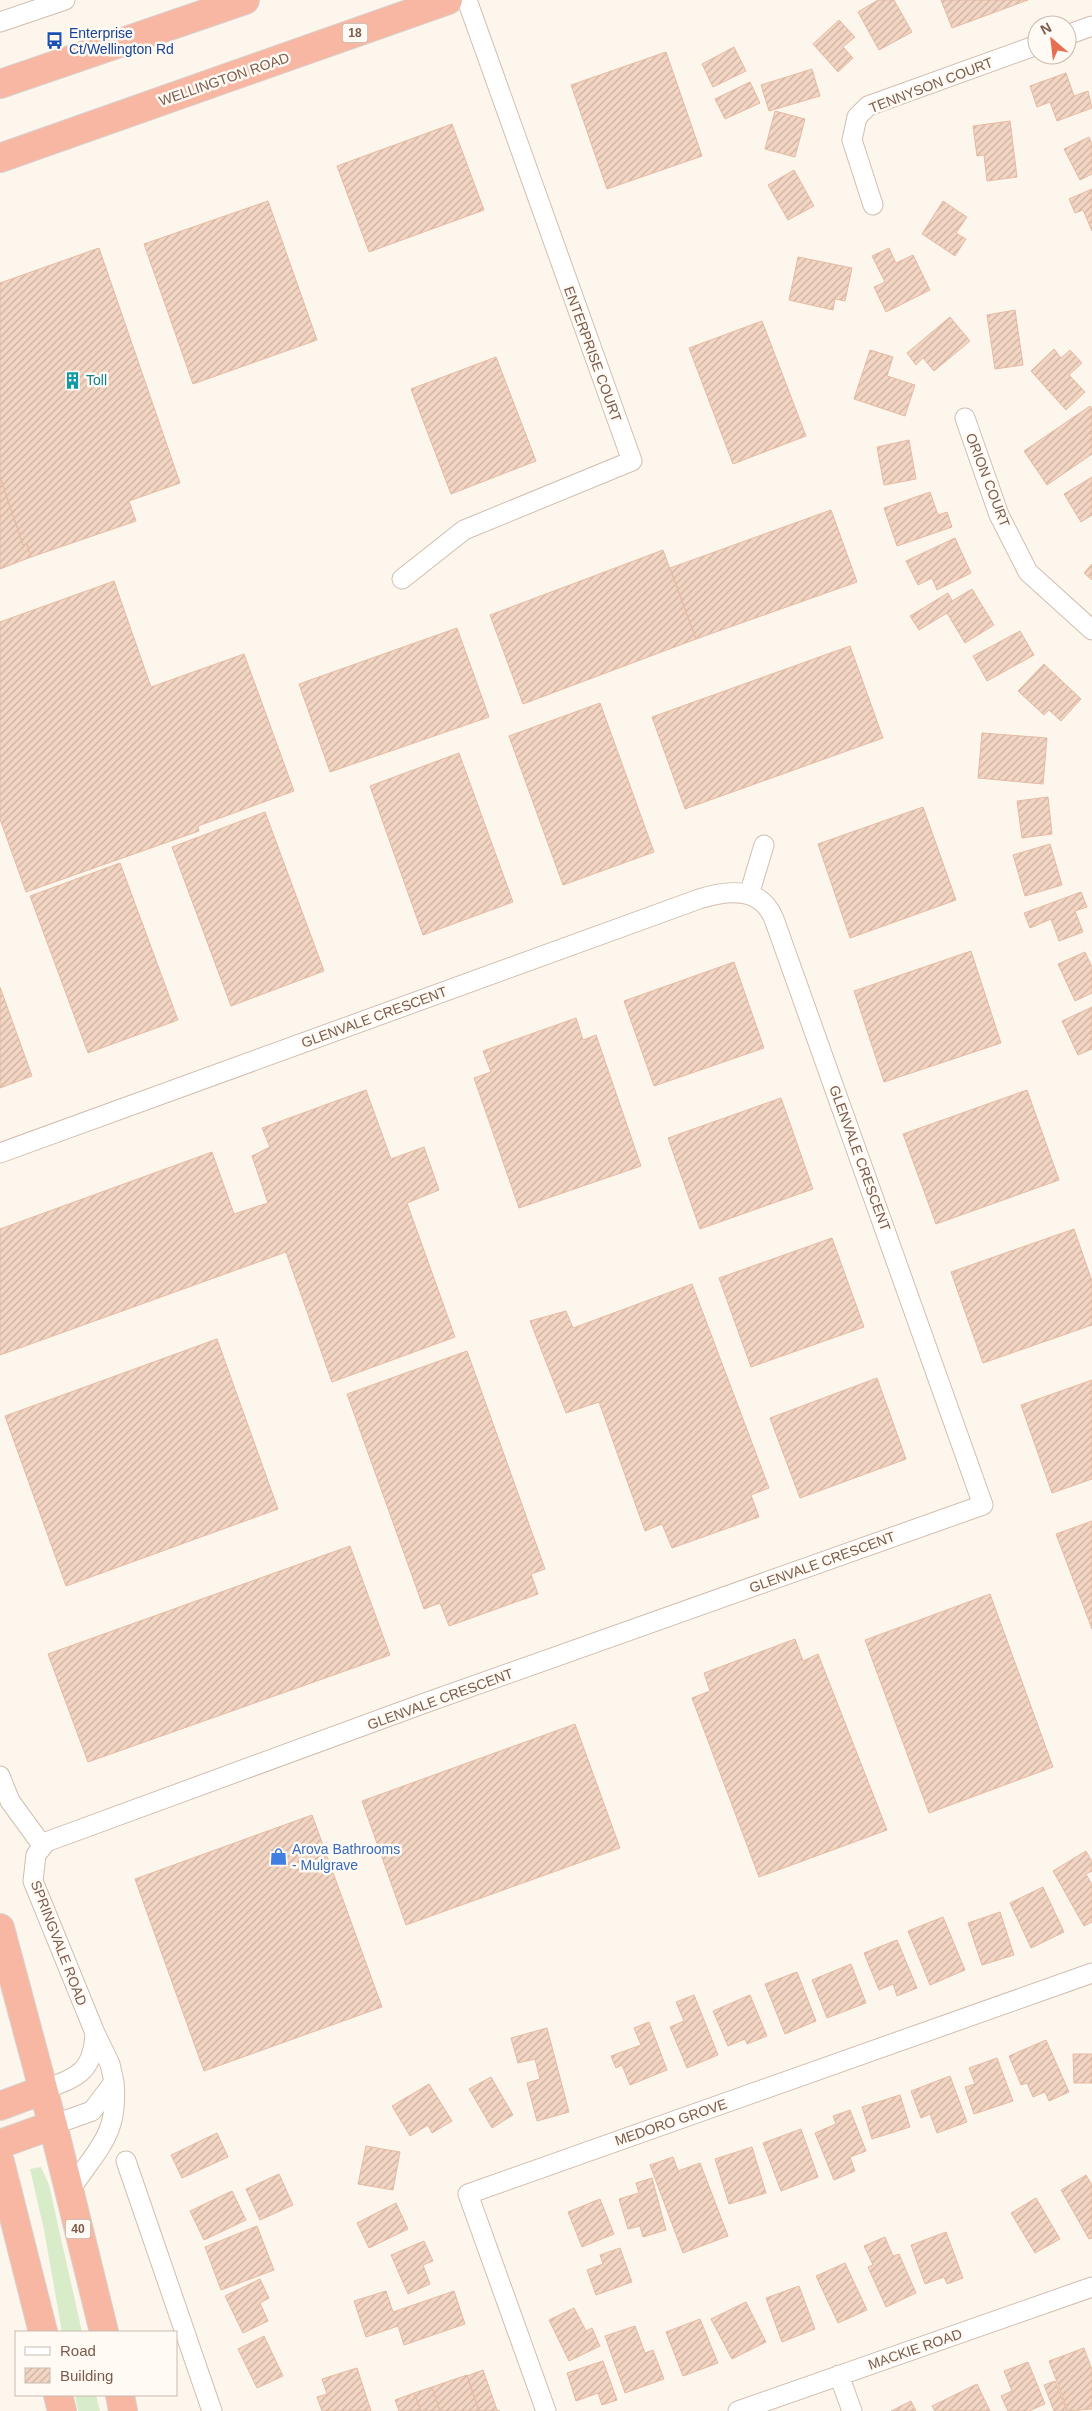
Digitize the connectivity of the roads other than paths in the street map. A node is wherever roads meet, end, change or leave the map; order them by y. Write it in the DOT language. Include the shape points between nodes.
graph roads {
  1 [pos="65,0"];
  2 [pos="245,0"];
  3 [pos="448,0"];
  4 [pos="466,0"];
  5 [pos="0,22"];
  6 [pos="1092,26"];
  7 [pos="1077,31"];
  8 [pos="1027,49"];
  9 [pos="0,84"];
  10 [pos="0,158"];
  11 [pos="873,205"];
  12 [pos="965,418"];
  13 [pos="402,579"];
  14 [pos="1092,630"];
  15 [pos="764,845"];
  16 [pos="749,895"];
  17 [pos="0,1153"];
  18 [pos="0,1776"];
  19 [pos="42,1845"];
  20 [pos="0,1928"];
  21 [pos="1092,1973"];
  22 [pos="95,2033"];
  23 [pos="114,2082"];
  24 [pos="43,2090"];
  25 [pos="0,2106"];
  26 [pos="53,2125"];
  27 [pos="0,2144"];
  28 [pos="126,2161"];
  29 [pos="0,2162"];
  30 [pos="70,2192"];
  31 [pos="1092,2287"];
  32 [pos="43,2331"];
  33 [pos="104,2331"];
  34 [pos="834,2377"];
  35 [pos="58,2396"];
  36 [pos="120,2396"];
  37 [pos="62,2411"];
  38 [pos="124,2411"];
  39 [pos="212,2411"];
  40 [pos="546,2411"];
  41 [pos="738,2411"];
  42 [pos="840,2411"];
  43 [pos="852,2411"];
  1 -- 5 [label="street"];
  2 -- 9 [label="highway"];
  3 -- 10 [label="highway, WELLINGTON ROAD / 18"];
  4 -- 13 [label="street, ENTERPRISE COURT" via="632,461 464,530"];
  6 -- 7 [label="street"];
  8 -- 11 [label="street, TENNYSON COURT" via="868,106 856,118 852,140"];
  12 -- 14 [label="street, ORION COURT" via="999,515 1028,572"];
  15 -- 16 [label="street"];
  16 -- 17 [label="street, GLENVALE CRESCENT" via="726,892 699,898"];
  16 -- 19 [label="street, GLENVALE CRESCENT" via="766,903 771,910 983,1505 426,1703"];
  18 -- 19 [label="street" via="10,1802"];
  19 -- 22 [label="street, SPRINGVALE ROAD" via="34,1863 33,1881"];
  20 -- 24 [label="highway, 40"];
  21 -- 40 [label="street, MEDORO GROVE" via="468,2194"];
  22 -- 23 [label="street, SPRINGVALE ROAD" via="110,2064"];
  22 -- 24 [label="street" via="91,2060 81,2073"];
  23 -- 26 [label="street" via="92,2111"];
  23 -- 30 [label="street, SPRINGVALE ROAD" via="116,2110 112,2126"];
  24 -- 25 [label="highway"];
  24 -- 26 [label="highway, 40"];
  26 -- 27 [label="highway"];
  26 -- 30 [label="highway, 40"];
  28 -- 39 [label="street"];
  29 -- 32 [label="highway"];
  30 -- 33 [label="highway, 40"];
  31 -- 34 [label="street, MACKIE ROAD"];
  34 -- 41 [label="street, MACKIE ROAD"];
  34 -- 42 [label="street"];
  34 -- 43 [label="street"];
  35 -- 37 [label="highway"];
  36 -- 38 [label="highway"];
}
